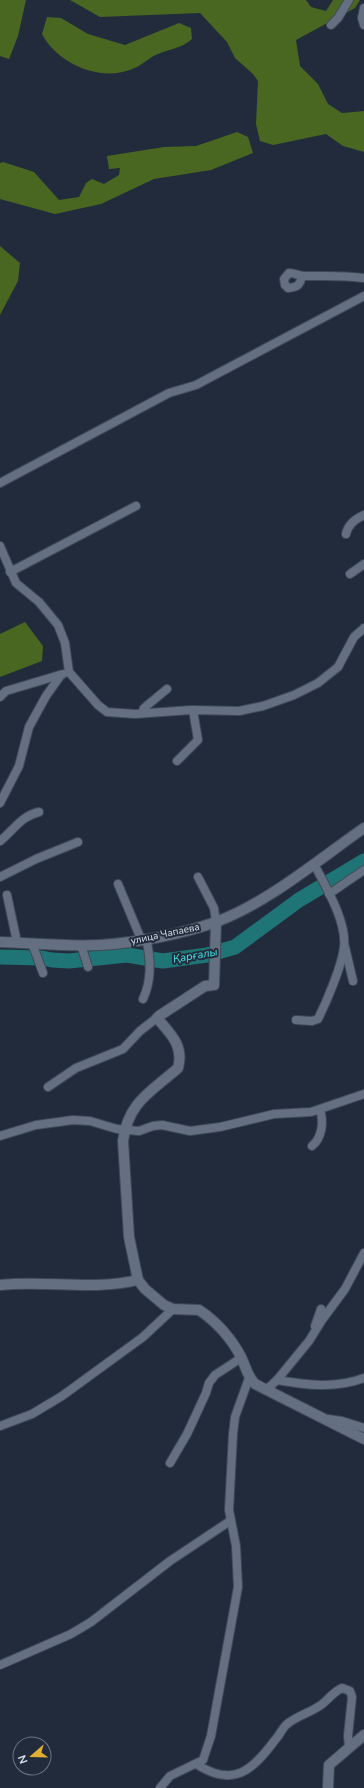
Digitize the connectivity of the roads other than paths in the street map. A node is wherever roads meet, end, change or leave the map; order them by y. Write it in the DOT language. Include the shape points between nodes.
graph roads {
  1 [pos="349,0"];
  2 [pos="364,8"];
  3 [pos="331,25"];
  4 [pos="364,25"];
  5 [pos="302,276"];
  6 [pos="364,278"];
  7 [pos="364,296"];
  8 [pos="0,483"];
  9 [pos="136,506"];
  10 [pos="364,515"];
  11 [pos="346,534"];
  12 [pos="0,546"];
  13 [pos="364,564"];
  14 [pos="10,572"];
  15 [pos="350,574"];
  16 [pos="364,628"];
  17 [pos="65,674"];
  18 [pos="167,689"];
  19 [pos="0,697"];
  20 [pos="193,710"];
  21 [pos="142,713"];
  22 [pos="177,761"];
  23 [pos="3,790"];
  24 [pos="0,803"];
  25 [pos="39,812"];
  26 [pos="364,828"];
  27 [pos="0,841"];
  28 [pos="78,842"];
  29 [pos="314,864"];
  30 [pos="364,870"];
  31 [pos="0,877"];
  32 [pos="198,877"];
  33 [pos="118,884"];
  34 [pos="328,893"];
  35 [pos="7,895"];
  36 [pos="216,922"];
  37 [pos="144,939"];
  38 [pos="0,942"];
  39 [pos="17,942"];
  40 [pos="344,946"];
  41 [pos="33,947"];
  42 [pos="83,950"];
  43 [pos="88,967"];
  44 [pos="43,973"];
  45 [pos="353,981"];
  46 [pos="143,999"];
  47 [pos="158,1017"];
  48 [pos="296,1020"];
  49 [pos="48,1087"];
  50 [pos="364,1094"];
  51 [pos="320,1110"];
  52 [pos="124,1130"];
  53 [pos="0,1136"];
  54 [pos="312,1146"];
  55 [pos="364,1253"];
  56 [pos="138,1280"];
  57 [pos="0,1285"];
  58 [pos="173,1309"];
  59 [pos="321,1309"];
  60 [pos="316,1330"];
  61 [pos="241,1358"];
  62 [pos="249,1378"];
  63 [pos="364,1378"];
  64 [pos="277,1380"];
  65 [pos="266,1390"];
  66 [pos="328,1419"];
  67 [pos="0,1426"];
  68 [pos="364,1428"];
  69 [pos="364,1439"];
  70 [pos="170,1463"];
  71 [pos="230,1521"];
  72 [pos="0,1665"];
  73 [pos="364,1735"];
  74 [pos="349,1747"];
  75 [pos="196,1764"];
  76 [pos="160,1788"];
  77 [pos="328,1788"];
  1 -- 3 [label="street"];
  2 -- 4 [label="street"];
  5 -- 6 [label="street"];
  7 -- 8 [label="street" via="196,385 169,393"];
  9 -- 14 [label="street"];
  10 -- 11 [label="street" via="355,519"];
  12 -- 14 [label="street"];
  13 -- 15 [label="street"];
  14 -- 17 [label="street" via="16,583 39,602 58,625 65,643"];
  16 -- 20 [label="street" via="354,637 338,667 318,683 294,695 239,711"];
  17 -- 19 [label="street" via="6,691"];
  17 -- 21 [label="street" via="98,706 108,712"];
  17 -- 23 [label="street" via="46,696 29,727 19,766"];
  18 -- 21 [label="street" via="144,708"];
  20 -- 21 [label="street"];
  20 -- 22 [label="street" via="198,740"];
  23 -- 24 [label="street"];
  25 -- 27 [label="street" via="30,814 15,825"];
  26 -- 29 [label="street, улица Чапаева"];
  28 -- 31 [label="street" via="36,858"];
  29 -- 34 [label="street"];
  29 -- 36 [label="street, улица Чапаева" via="264,897"];
  30 -- 34 [label="street"];
  32 -- 36 [label="street" via="214,908"];
  33 -- 37 [label="street"];
  34 -- 40 [label="street" via="342,925"];
  35 -- 39 [label="street"];
  36 -- 37 [label="street, улица Чапаева"];
  36 -- 47 [label="street" via="214,985 205,986"];
  37 -- 42 [label="street, улица Чапаева"];
  37 -- 46 [label="street" via="150,954 150,968 147,991"];
  38 -- 39 [label="street, улица Чапаева"];
  39 -- 41 [label="street, улица Чапаева"];
  40 -- 45 [label="street"];
  40 -- 48 [label="street" via="342,960 318,1020"];
  41 -- 42 [label="street, улица Чапаева"];
  41 -- 44 [label="street"];
  42 -- 43 [label="street"];
  47 -- 49 [label="street" via="123,1049 76,1068"];
  47 -- 52 [label="street" via="177,1042 180,1055 178,1068 140,1100 131,1112"];
  50 -- 51 [label="street"];
  51 -- 52 [label="street" via="300,1114 274,1114 196,1130 162,1125 139,1131"];
  51 -- 54 [label="street" via="321,1127 316,1143"];
  52 -- 53 [label="street" via="90,1121 73,1120 36,1125"];
  52 -- 56 [label="street" via="129,1238"];
  55 -- 60 [label="street" via="345,1288"];
  56 -- 57 [label="street" via="108,1286 34,1283"];
  56 -- 58 [label="street" via="155,1298"];
  58 -- 61 [label="street" via="203,1312 220,1327"];
  58 -- 67 [label="street" via="143,1338 62,1396 32,1414"];
  59 -- 60 [label="street" via="315,1325"];
  60 -- 64 [label="street" via="310,1341"];
  61 -- 62 [label="street"];
  61 -- 70 [label="street" via="215,1375 209,1383 187,1434"];
  62 -- 65 [label="street"];
  62 -- 71 [label="street" via="235,1417"];
  63 -- 64 [label="street" via="347,1384 324,1385"];
  64 -- 65 [label="street"];
  65 -- 66 [label="street"];
  66 -- 68 [label="street"];
  66 -- 69 [label="street"];
  71 -- 72 [label="street" via="170,1562 91,1622 71,1634"];
  71 -- 75 [label="street" via="236,1546 238,1587 211,1736 203,1760"];
  73 -- 74 [label="street"];
  74 -- 75 [label="street" via="352,1697 350,1691 342,1688 336,1690 322,1705 285,1726 258,1762 242,1775 232,1779 219,1776 206,1772"];
  74 -- 77 [label="street" via="328,1765"];
  75 -- 76 [label="street" via="170,1776"];
}
